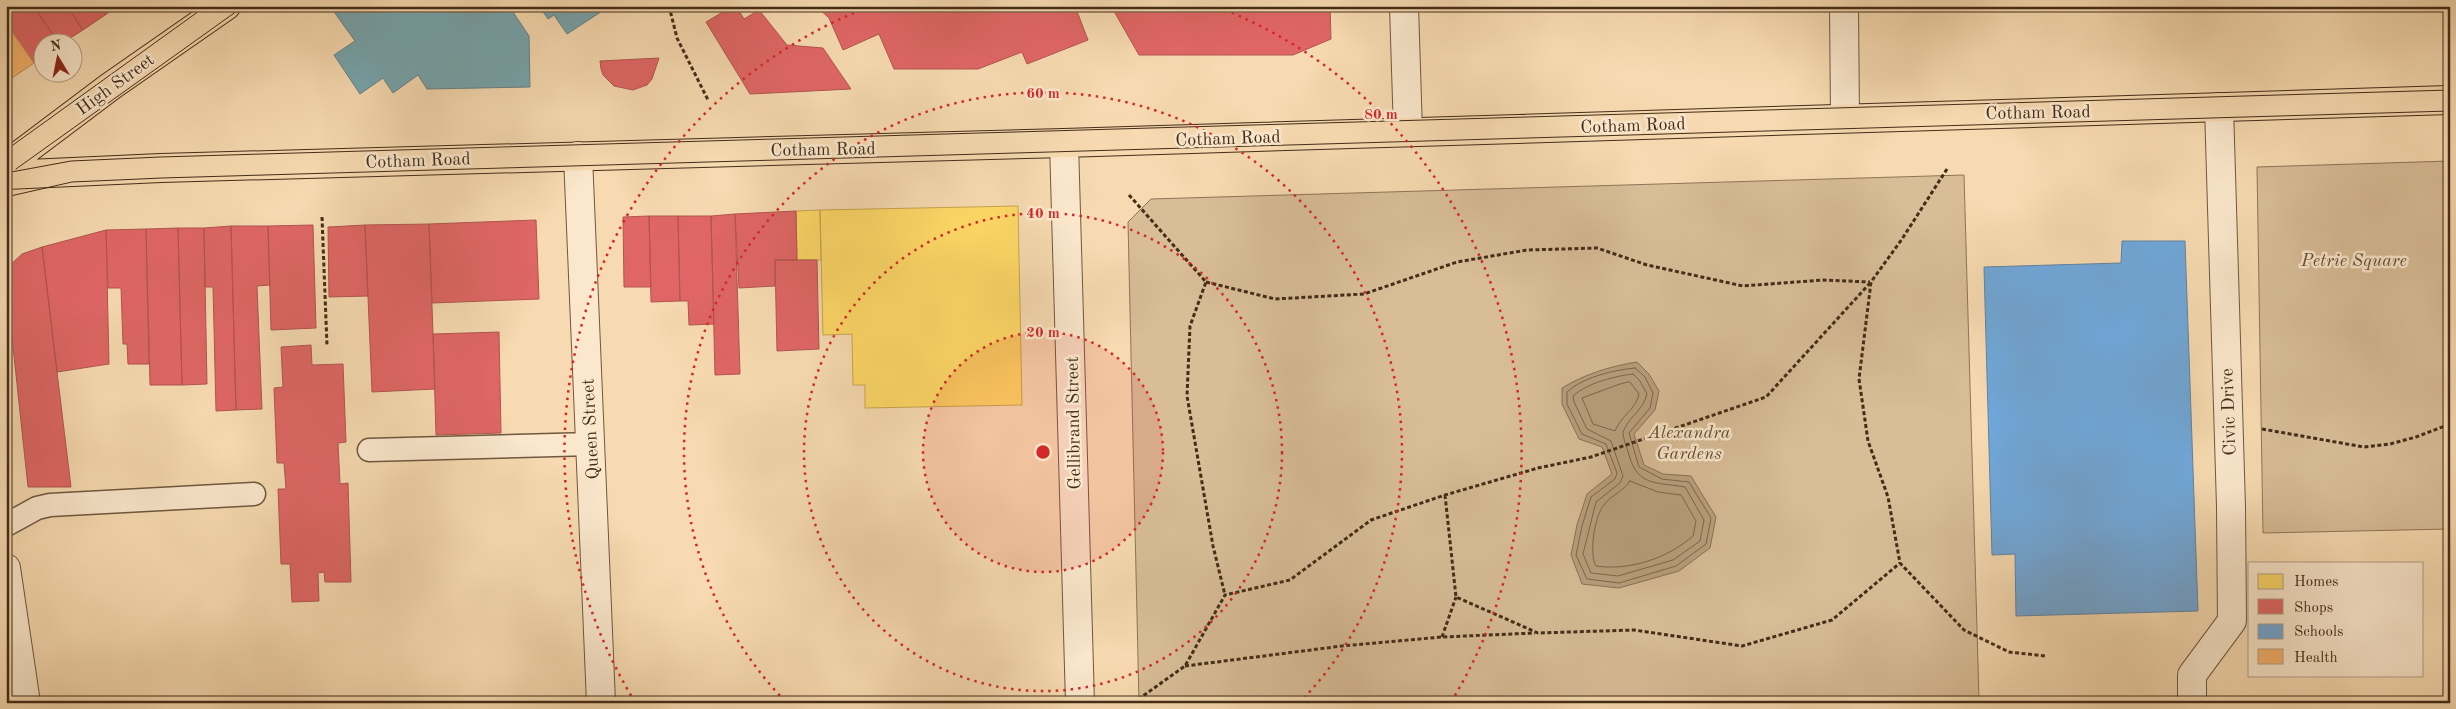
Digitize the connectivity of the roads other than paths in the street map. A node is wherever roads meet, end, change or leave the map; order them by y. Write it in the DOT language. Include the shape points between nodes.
graph roads {
  1 [pos="226,6"];
  2 [pos="1404,6"];
  3 [pos="1844,6"];
  4 [pos="2450,100"];
  5 [pos="2219,107"];
  6 [pos="1845,118"];
  7 [pos="1408,132"];
  8 [pos="1064,143"];
  9 [pos="578,156"];
  10 [pos="6,165"];
  11 [pos="6,175"];
  12 [pos="591,444"];
  13 [pos="369,450"];
  14 [pos="254,494"];
  15 [pos="6,524"];
  16 [pos="6,568"];
  17 [pos="26,703"];
  18 [pos="601,703"];
  19 [pos="1080,703"];
  20 [pos="2192,703"];
  1 -- 10 [label="main road, High Street" via="111,86"];
  2 -- 7 [label="street"];
  3 -- 6 [label="street"];
  4 -- 5 [label="main road, Cotham Road"];
  5 -- 6 [label="main road, Cotham Road"];
  5 -- 20 [label="street, Civic Drive" via="2232,507 2232,621 2192,675"];
  6 -- 7 [label="main road, Cotham Road"];
  7 -- 8 [label="main road, Cotham Road"];
  8 -- 9 [label="main road, Cotham Road"];
  8 -- 19 [label="street, Gellibrand Street"];
  9 -- 11 [label="main road, Cotham Road"];
  9 -- 12 [label="street, Queen Street"];
  12 -- 13 [label="lane"];
  12 -- 18 [label="street, Queen Street"];
  14 -- 15 [label="lane" via="50,505"];
  16 -- 17 [label="street"];
}
